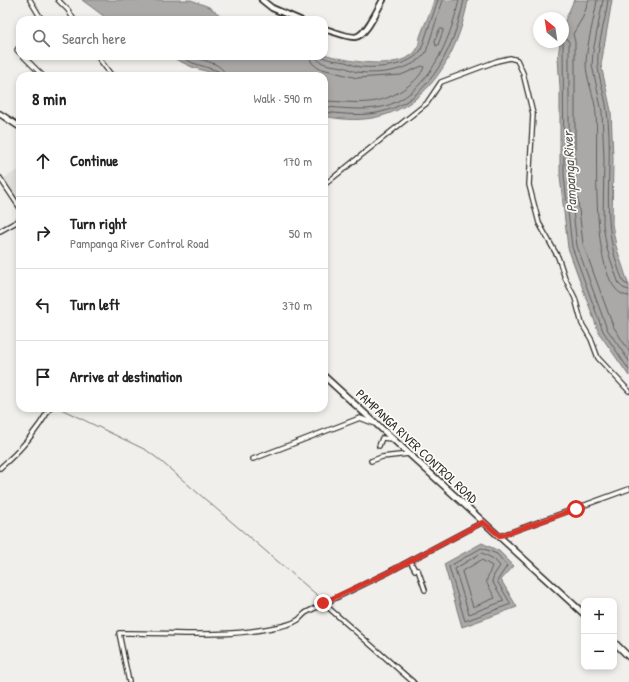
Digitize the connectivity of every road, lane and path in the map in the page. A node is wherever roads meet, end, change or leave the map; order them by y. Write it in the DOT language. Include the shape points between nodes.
graph roads {
  1 [pos="30,0"];
  2 [pos="58,0"];
  3 [pos="262,0"];
  4 [pos="382,0"];
  5 [pos="40,16"];
  6 [pos="72,16"];
  7 [pos="291,16"];
  8 [pos="328,30"];
  9 [pos="26,60"];
  10 [pos="100,60"];
  11 [pos="39,72"];
  12 [pos="109,72"];
  13 [pos="0,114"];
  14 [pos="16,124"];
  15 [pos="0,178"];
  16 [pos="328,182"];
  17 [pos="16,202"];
  18 [pos="16,222"];
  19 [pos="0,231"];
  20 [pos="328,380"];
  21 [pos="629,391"];
  22 [pos="48,412"];
  23 [pos="382,428"];
  24 [pos="395,440"];
  25 [pos="379,446"];
  26 [pos="410,453"];
  27 [pos="253,459"];
  28 [pos="371,462"];
  29 [pos="0,468"];
  30 [pos="629,489"];
  31 [pos="483,522"];
  32 [pos="500,536"];
  33 [pos="410,560"];
  34 [pos="425,590"];
  35 [pos="323,603"];
  36 [pos="581,611"];
  37 [pos="617,645"];
  38 [pos="629,657"];
  39 [pos="130,682"];
  40 [pos="413,682"];
  1 -- 5 [label="street"];
  2 -- 6 [label="street"];
  3 -- 7 [label="street" via="272,8"];
  4 -- 8 [label="street" via="368,27 359,36 353,37"];
  9 -- 11 [label="street"];
  10 -- 12 [label="street"];
  13 -- 14 [label="main road"];
  15 -- 17 [label="street"];
  16 -- 21 [label="street" via="428,103 441,82 497,61 510,58 517,60 523,73 533,114 529,185 539,222 558,257 575,298 582,324 598,358"];
  18 -- 19 [label="street"];
  20 -- 23 [label="main road, PAMPANGA RIVER CONTROL ROAD"];
  22 -- 29 [label="street" via="34,434"];
  23 -- 24 [label="main road, PAMPANGA RIVER CONTROL ROAD"];
  23 -- 27 [label="street" via="360,418"];
  24 -- 25 [label="street" via="382,438"];
  24 -- 26 [label="main road, PAMPANGA RIVER CONTROL ROAD"];
  26 -- 28 [label="street" via="382,457"];
  26 -- 31 [label="main road, PAMPANGA RIVER CONTROL ROAD"];
  30 -- 32 [label="street"];
  31 -- 32 [label="main road, PAMPANGA RIVER CONTROL ROAD"];
  31 -- 33 [label="street"];
  32 -- 36 [label="main road, PAMPANGA RIVER CONTROL ROAD"];
  33 -- 34 [label="street" via="415,570 418,570"];
  33 -- 35 [label="street"];
  35 -- 39 [label="street" via="304,613 297,621 261,630 188,635 119,633"];
  35 -- 40 [label="street"];
  37 -- 38 [label="main road"];
}
